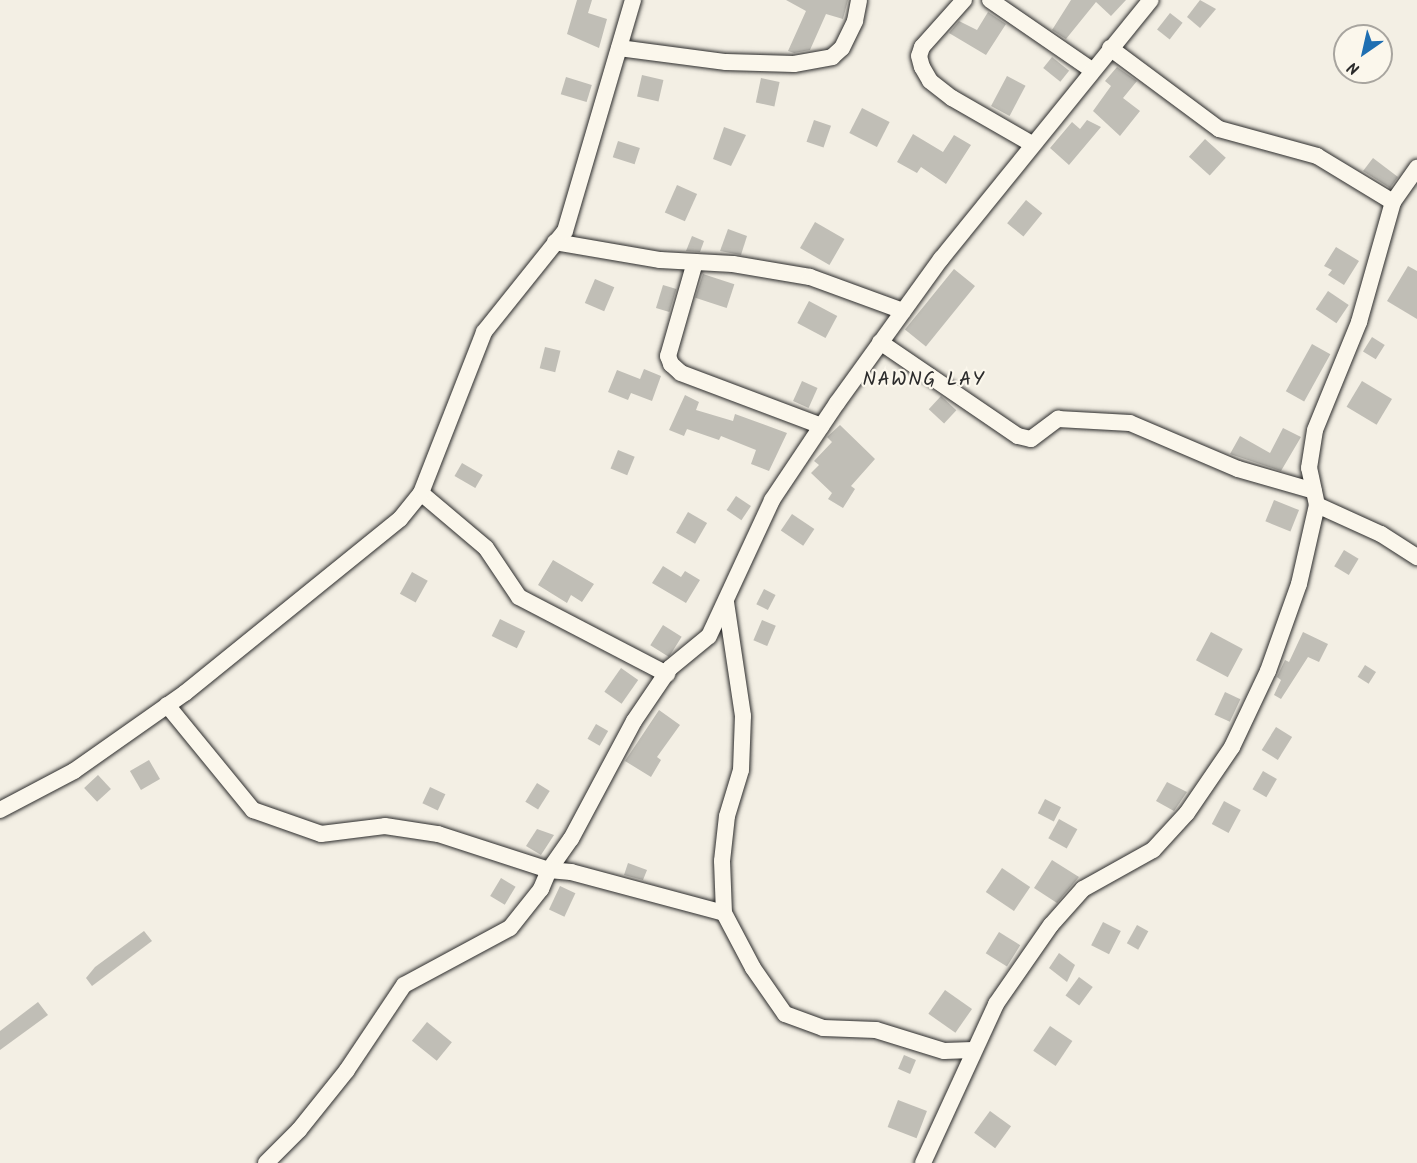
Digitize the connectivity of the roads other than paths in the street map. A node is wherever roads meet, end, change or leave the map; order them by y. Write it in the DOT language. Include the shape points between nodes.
graph roads {
  1 [pos="633,0"];
  2 [pos="859,0"];
  3 [pos="964,0"];
  4 [pos="990,0"];
  5 [pos="1151,0"];
  6 [pos="619,48"];
  7 [pos="1110,48"];
  8 [pos="1092,70"];
  9 [pos="1032,144"];
  10 [pos="1417,168"];
  11 [pos="1393,202"];
  12 [pos="555,242"];
  13 [pos="695,262"];
  14 [pos="903,311"];
  15 [pos="880,342"];
  16 [pos="821,426"];
  17 [pos="421,493"];
  18 [pos="1316,498"];
  19 [pos="1417,557"];
  20 [pos="726,602"];
  21 [pos="666,674"];
  22 [pos="167,705"];
  23 [pos="0,810"];
  24 [pos="549,870"];
  25 [pos="724,913"];
  26 [pos="973,1050"];
  27 [pos="266,1163"];
  28 [pos="924,1163"];
  1 -- 6 [label="street"];
  2 -- 6 [label="street" via="855,21 842,48 832,57 794,64 726,62"];
  3 -- 9 [label="street" via="922,47 922,67 930,81 952,98"];
  4 -- 8 [label="street"];
  5 -- 7 [label="street"];
  6 -- 12 [label="street" via="578,195 565,231"];
  7 -- 8 [label="street"];
  7 -- 11 [label="street" via="1219,129 1317,156"];
  8 -- 9 [label="street"];
  9 -- 14 [label="street"];
  10 -- 11 [label="street"];
  11 -- 18 [label="street" via="1359,322 1315,430 1309,468"];
  12 -- 13 [label="street"];
  12 -- 17 [label="street" via="484,332"];
  13 -- 14 [label="street" via="810,277"];
  13 -- 16 [label="street" via="668,356 671,364 681,373"];
  14 -- 15 [label="street"];
  15 -- 16 [label="street"];
  15 -- 18 [label="street" via="1018,436 1031,439 1058,419 1130,423"];
  16 -- 20 [label="street" via="772,500"];
  17 -- 21 [label="street" via="486,548 519,597"];
  17 -- 22 [label="street" via="400,519"];
  18 -- 19 [label="street"];
  18 -- 26 [label="street" via="1299,584 1268,671 1232,747 1188,813 1153,850 1083,888 1051,925 996,1004"];
  20 -- 21 [label="street" via="709,636"];
  20 -- 25 [label="street" via="743,716 741,770 727,816 722,861"];
  21 -- 24 [label="street" via="634,721 571,839"];
  22 -- 23 [label="street" via="74,771"];
  22 -- 24 [label="street" via="253,810 321,834 385,826 438,834"];
  24 -- 25 [label="street" via="571,872"];
  24 -- 27 [label="street" via="541,889 510,928 404,985 347,1070 299,1130"];
  25 -- 26 [label="street" via="753,968 786,1014 823,1028 876,1030 944,1051"];
  26 -- 28 [label="street"];
}
